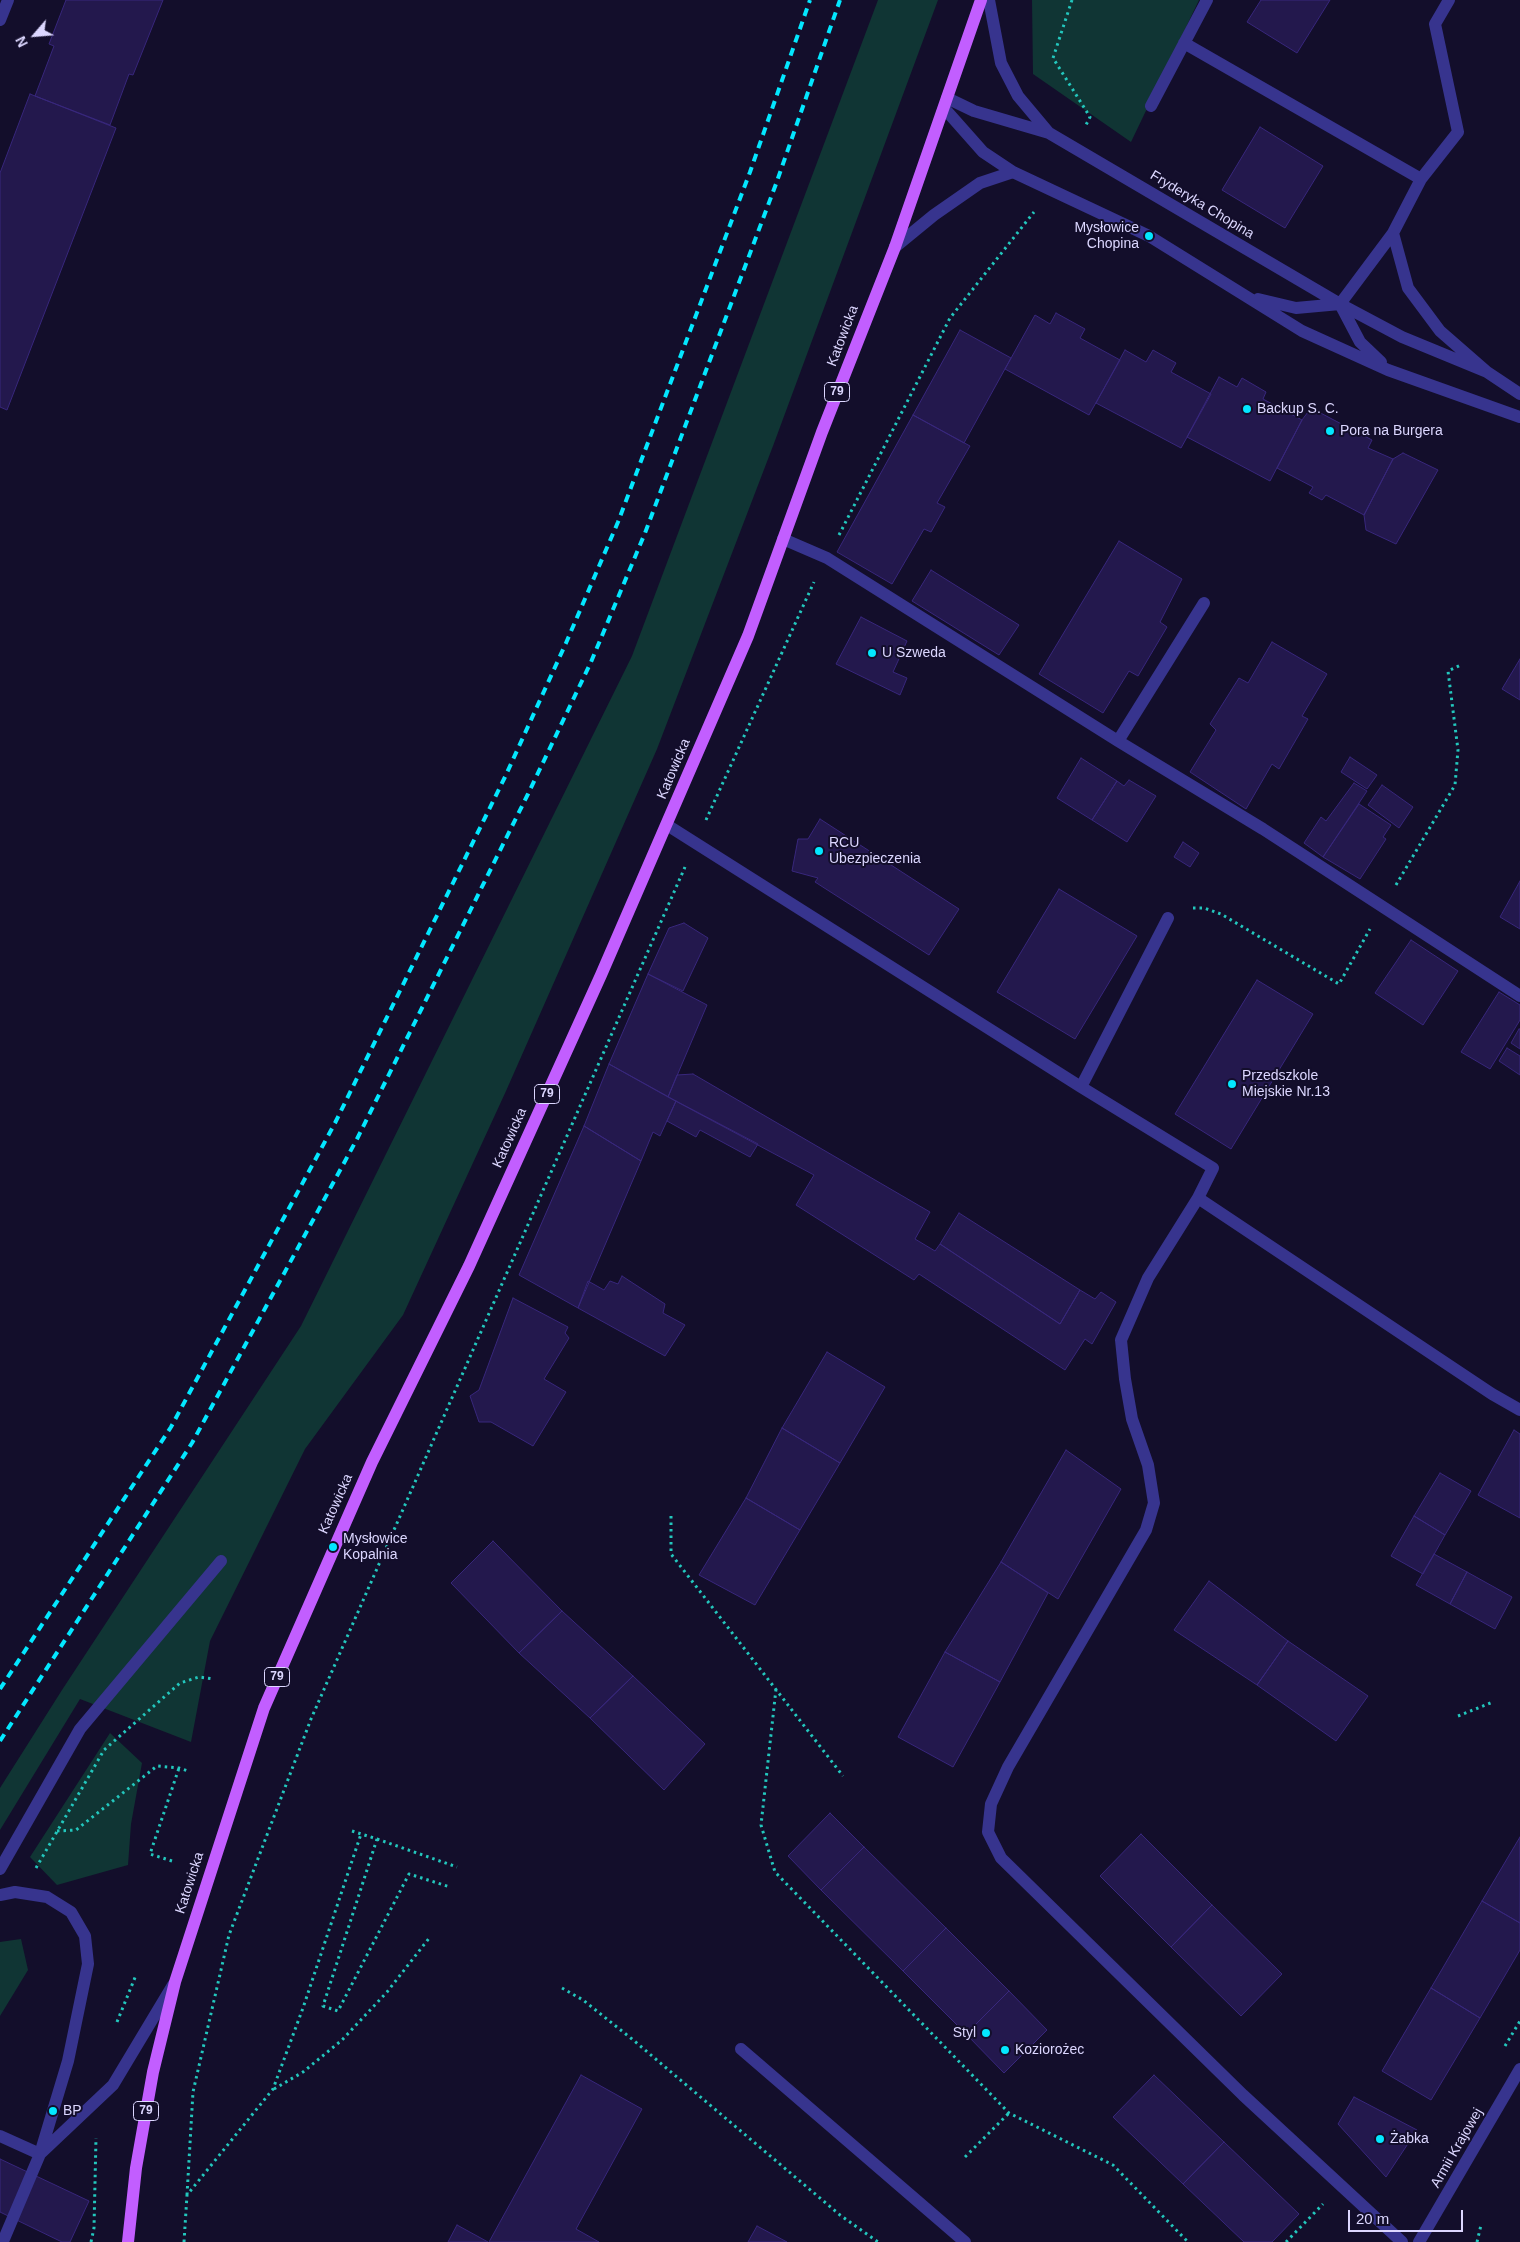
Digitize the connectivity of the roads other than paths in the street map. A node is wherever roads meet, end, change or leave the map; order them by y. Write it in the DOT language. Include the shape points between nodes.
graph roads {
  1 [pos="8,0"];
  2 [pos="981,0"];
  3 [pos="989,0"];
  4 [pos="1207,0"];
  5 [pos="1449,0"];
  6 [pos="0,20"];
  7 [pos="1184,43"];
  8 [pos="945,103"];
  9 [pos="1151,106"];
  10 [pos="1049,133"];
  11 [pos="1013,172"];
  12 [pos="1421,178"];
  13 [pos="1393,233"];
  14 [pos="895,246"];
  15 [pos="1250,298"];
  16 [pos="1340,304"];
  17 [pos="1388,370"];
  18 [pos="1487,372"];
  19 [pos="1520,394"];
  20 [pos="1520,417"];
  21 [pos="783,539"];
  22 [pos="1204,603"];
  23 [pos="1118,741"];
  24 [pos="666,825"];
  25 [pos="1168,918"];
  26 [pos="1520,996"];
  27 [pos="1081,1087"];
  28 [pos="1198,1198"];
  29 [pos="1520,1410"];
  30 [pos="222,1561"];
  31 [pos="0,1869"];
  32 [pos="0,1895"];
  33 [pos="175,1982"];
  34 [pos="741,2049"];
  35 [pos="1520,2069"];
  36 [pos="0,2136"];
  37 [pos="40,2154"];
  38 [pos="4,2240"];
  39 [pos="128,2242"];
  40 [pos="965,2242"];
  41 [pos="1402,2242"];
  42 [pos="1420,2242"];
  1 -- 6 [label="street"];
  2 -- 8 [label="main road, Katowicka / 79"];
  3 -- 10 [label="street, Fryderyka Chopina" via="1001,64 1018,96"];
  4 -- 7 [label="street"];
  5 -- 12 [label="street" via="1435,24 1458,132"];
  7 -- 9 [label="street"];
  7 -- 12 [label="street"];
  8 -- 10 [label="street, Fryderyka Chopina"];
  8 -- 11 [label="street" via="983,152"];
  8 -- 14 [label="main road, Katowicka / 79"];
  10 -- 16 [label="street, Fryderyka Chopina"];
  11 -- 14 [label="street" via="980,183"];
  11 -- 15 [label="street" via="1149,236"];
  12 -- 13 [label="street"];
  13 -- 16 [label="street"];
  13 -- 18 [label="street, Fryderyka Chopina" via="1408,288 1440,331"];
  14 -- 21 [label="main road, Katowicka / 79"];
  15 -- 16 [label="street" via="1296,308"];
  15 -- 17 [label="street" via="1302,331"];
  16 -- 17 [label="street" via="1360,342"];
  16 -- 18 [label="street, Fryderyka Chopina" via="1402,337"];
  17 -- 20 [label="street"];
  18 -- 19 [label="street, Fryderyka Chopina"];
  21 -- 23 [label="street" via="827,558"];
  21 -- 24 [label="main road, Katowicka / 79" via="748,636"];
  22 -- 23 [label="street"];
  23 -- 26 [label="street" via="1263,829"];
  24 -- 27 [label="street"];
  24 -- 33 [label="main road, Katowicka / 79" via="469,1266 368,1470 268,1699"];
  25 -- 27 [label="street"];
  27 -- 28 [label="street" via="1212,1168"];
  28 -- 29 [label="street"];
  28 -- 41 [label="street" via="1148,1278 1121,1340 1132,1418 1148,1465 1154,1503 1146,1530 1008,1768 992,1804 988,1832 1001,1858 1236,2088"];
  30 -- 31 [label="street" via="80,1728"];
  32 -- 37 [label="street" via="15,1892 47,1897 71,1912 85,1936 88,1964 68,2061"];
  33 -- 37 [label="street" via="113,2085"];
  33 -- 39 [label="main road, Katowicka / 79" via="153,2072 136,2168"];
  34 -- 40 [label="street"];
  35 -- 42 [label="street, Armii Krajowej"];
  36 -- 37 [label="street"];
  37 -- 38 [label="street"];
}
